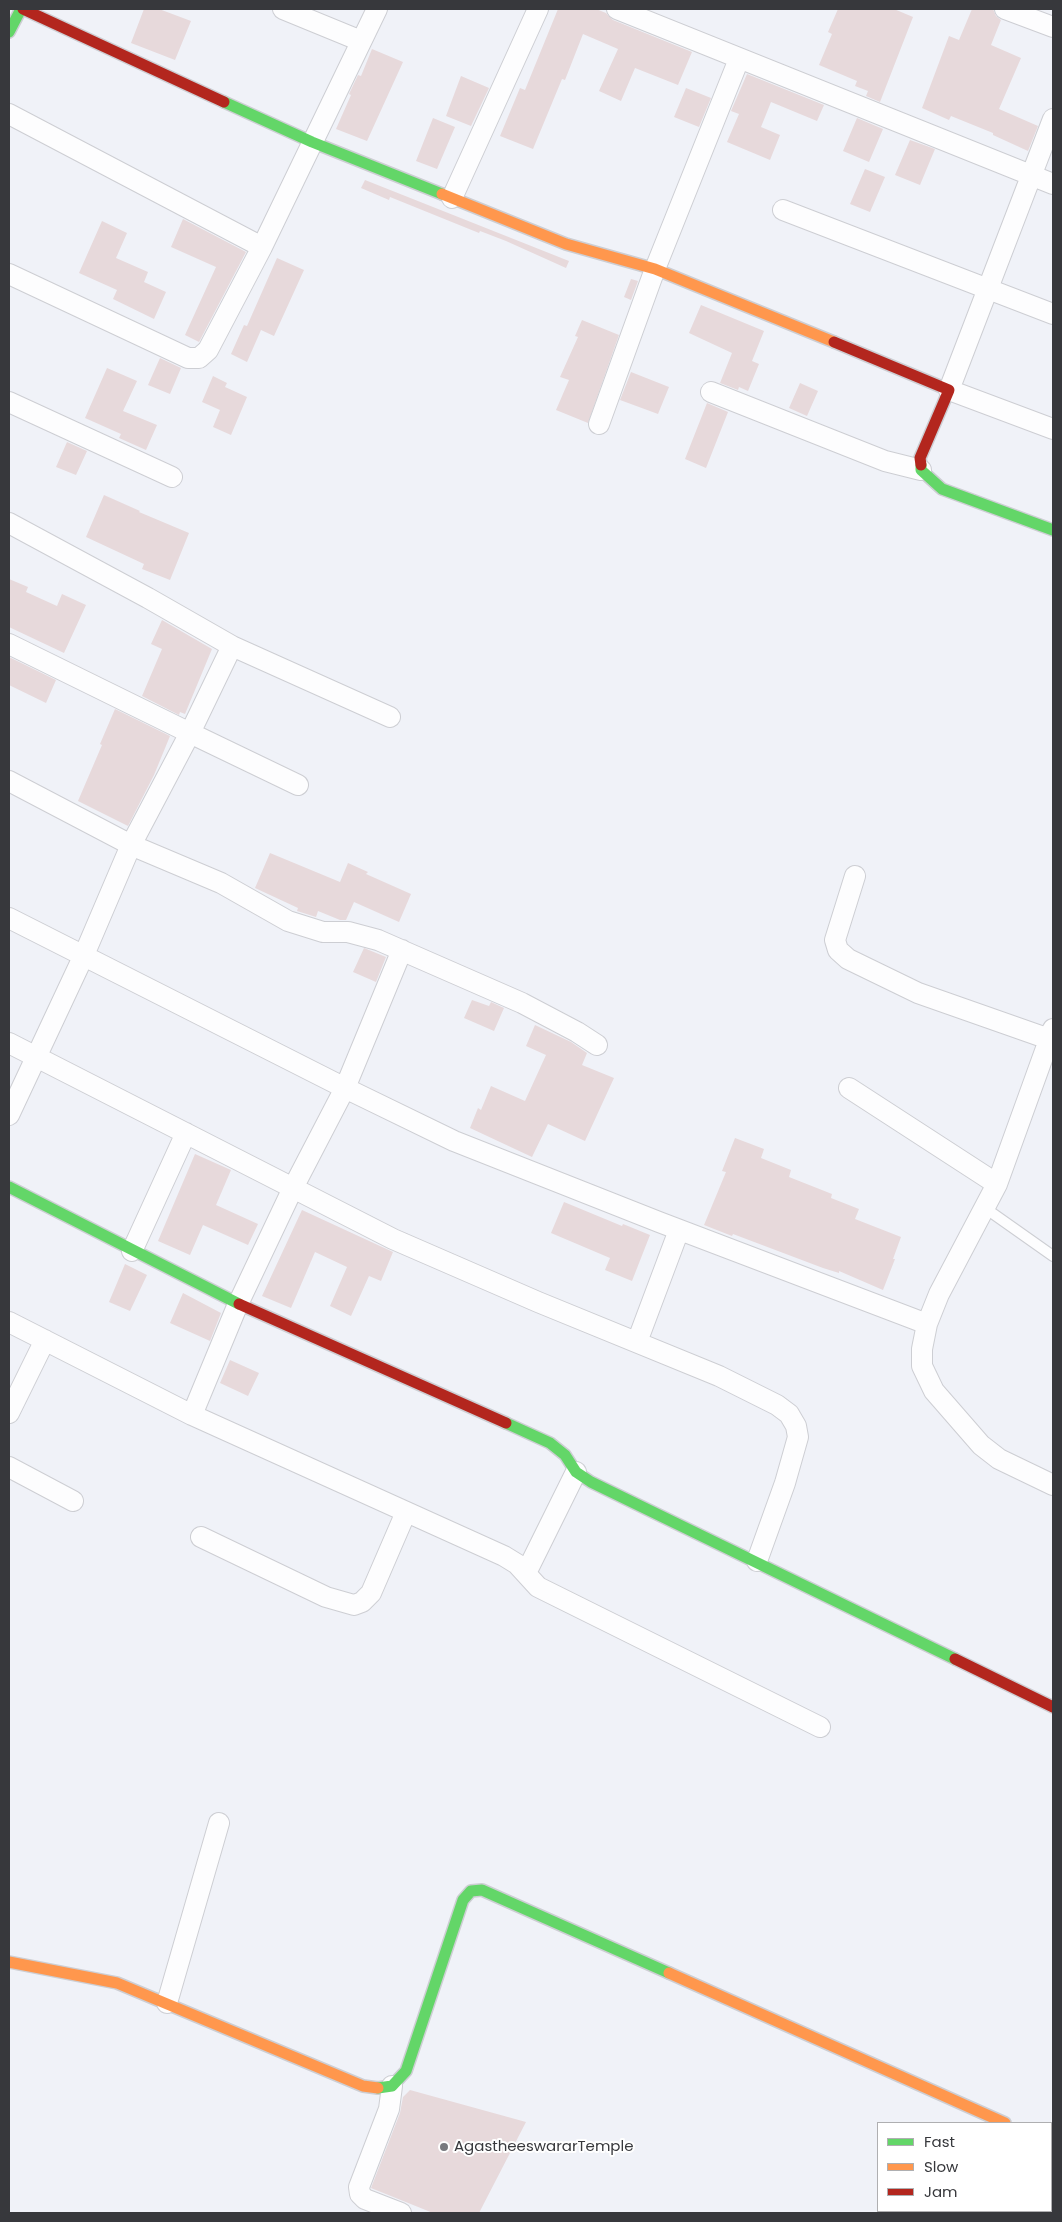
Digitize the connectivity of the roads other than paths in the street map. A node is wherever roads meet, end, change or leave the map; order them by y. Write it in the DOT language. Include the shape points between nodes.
graph roads {
  1 [pos="22,9"];
  2 [pos="283,9"];
  3 [pos="377,9"];
  4 [pos="538,9"];
  5 [pos="617,9"];
  6 [pos="1006,9"];
  7 [pos="1053,27"];
  8 [pos="9,32"];
  9 [pos="361,41"];
  10 [pos="739,58"];
  11 [pos="9,114"];
  12 [pos="1053,119"];
  13 [pos="312,142"];
  14 [pos="1032,175"];
  15 [pos="1053,184"];
  16 [pos="452,198"];
  17 [pos="783,210"];
  18 [pos="262,247"];
  19 [pos="655,269"];
  20 [pos="9,274"];
  21 [pos="988,290"];
  22 [pos="1053,314"];
  23 [pos="949,390"];
  24 [pos="711,392"];
  25 [pos="9,402"];
  26 [pos="599,424"];
  27 [pos="1053,429"];
  28 [pos="922,470"];
  29 [pos="172,477"];
  30 [pos="9,523"];
  31 [pos="1053,530"];
  32 [pos="9,644"];
  33 [pos="232,646"];
  34 [pos="390,717"];
  35 [pos="190,733"];
  36 [pos="9,781"];
  37 [pos="298,785"];
  38 [pos="130,844"];
  39 [pos="855,876"];
  40 [pos="9,918"];
  41 [pos="402,950"];
  42 [pos="84,955"];
  43 [pos="1051,1034"];
  44 [pos="9,1043"];
  45 [pos="597,1045"];
  46 [pos="37,1056"];
  47 [pos="344,1088"];
  48 [pos="849,1088"];
  49 [pos="9,1115"];
  50 [pos="186,1133"];
  51 [pos="997,1184"];
  52 [pos="9,1187"];
  53 [pos="293,1188"];
  54 [pos="985,1208"];
  55 [pos="678,1230"];
  56 [pos="132,1251"];
  57 [pos="1053,1256"];
  58 [pos="238,1304"];
  59 [pos="9,1322"];
  60 [pos="927,1324"];
  61 [pos="45,1340"];
  62 [pos="637,1342"];
  63 [pos="9,1413"];
  64 [pos="192,1415"];
  65 [pos="9,1467"];
  66 [pos="576,1472"];
  67 [pos="1053,1486"];
  68 [pos="74,1501"];
  69 [pos="406,1512"];
  70 [pos="201,1537"];
  71 [pos="757,1561"];
  72 [pos="526,1573"];
  73 [pos="1053,1707"];
  74 [pos="820,1727"];
  75 [pos="219,1823"];
  76 [pos="9,1962"];
  77 [pos="167,2003"];
  78 [pos="392,2086"];
  79 [pos="1003,2122"];
  80 [pos="401,2213"];
  1 -- 8 [label="street"];
  1 -- 13 [label="street"];
  2 -- 9 [label="street"];
  3 -- 9 [label="street"];
  4 -- 16 [label="street"];
  5 -- 10 [label="street"];
  6 -- 7 [label="street"];
  9 -- 13 [label="street"];
  10 -- 14 [label="street"];
  10 -- 19 [label="street"];
  11 -- 18 [label="street"];
  12 -- 14 [label="street"];
  13 -- 16 [label="street"];
  13 -- 18 [label="street"];
  14 -- 15 [label="street"];
  14 -- 21 [label="street"];
  16 -- 19 [label="street" via="566,244"];
  17 -- 21 [label="street"];
  18 -- 20 [label="street" via="208,350 199,358 188,358"];
  19 -- 23 [label="street"];
  19 -- 26 [label="street"];
  21 -- 22 [label="street"];
  21 -- 23 [label="street"];
  23 -- 27 [label="street"];
  23 -- 28 [label="street" via="920,458"];
  24 -- 28 [label="street" via="885,461"];
  25 -- 29 [label="street"];
  28 -- 31 [label="street" via="942,489"];
  30 -- 33 [label="street"];
  32 -- 35 [label="street"];
  33 -- 34 [label="street"];
  33 -- 35 [label="street"];
  35 -- 37 [label="street"];
  35 -- 38 [label="street"];
  36 -- 38 [label="street"];
  38 -- 41 [label="street" via="221,883 303,927 362,935"];
  38 -- 42 [label="street"];
  39 -- 43 [label="street" via="835,940 838,950 848,959 918,992"];
  40 -- 42 [label="street"];
  41 -- 45 [label="street" via="522,1003"];
  41 -- 47 [label="street"];
  42 -- 46 [label="street"];
  42 -- 47 [label="street"];
  43 -- 51 [label="street"];
  44 -- 46 [label="street"];
  46 -- 49 [label="street"];
  46 -- 50 [label="street"];
  47 -- 53 [label="street"];
  47 -- 55 [label="street" via="454,1141"];
  48 -- 51 [label="street"];
  50 -- 53 [label="street"];
  50 -- 56 [label="street"];
  51 -- 54 [label="street"];
  52 -- 56 [label="street"];
  53 -- 58 [label="street"];
  53 -- 62 [label="street" via="393,1239"];
  54 -- 57 [label="lane"];
  54 -- 60 [label="street" via="939,1294"];
  55 -- 60 [label="street"];
  55 -- 62 [label="street"];
  56 -- 58 [label="street"];
  58 -- 64 [label="street"];
  58 -- 66 [label="street" via="550,1443 565,1455"];
  59 -- 61 [label="street"];
  60 -- 67 [label="street" via="922,1366 934,1391 981,1445 999,1459"];
  61 -- 63 [label="street"];
  61 -- 64 [label="street"];
  62 -- 71 [label="street" via="719,1376 777,1405 789,1414 796,1426 798,1438 785,1484"];
  64 -- 69 [label="street"];
  65 -- 68 [label="street"];
  66 -- 71 [label="street"];
  66 -- 72 [label="street"];
  69 -- 70 [label="street" via="371,1593 354,1605 326,1597"];
  69 -- 72 [label="street" via="504,1556"];
  71 -- 73 [label="street"];
  72 -- 74 [label="street" via="538,1587"];
  75 -- 77 [label="street"];
  76 -- 77 [label="street" via="116,1983"];
  77 -- 78 [label="street" via="363,2086"];
  78 -- 79 [label="street" via="406,2071 463,1900 471,1892 482,1890"];
  78 -- 80 [label="street" via="389,2109 359,2187 365,2198"];
}
